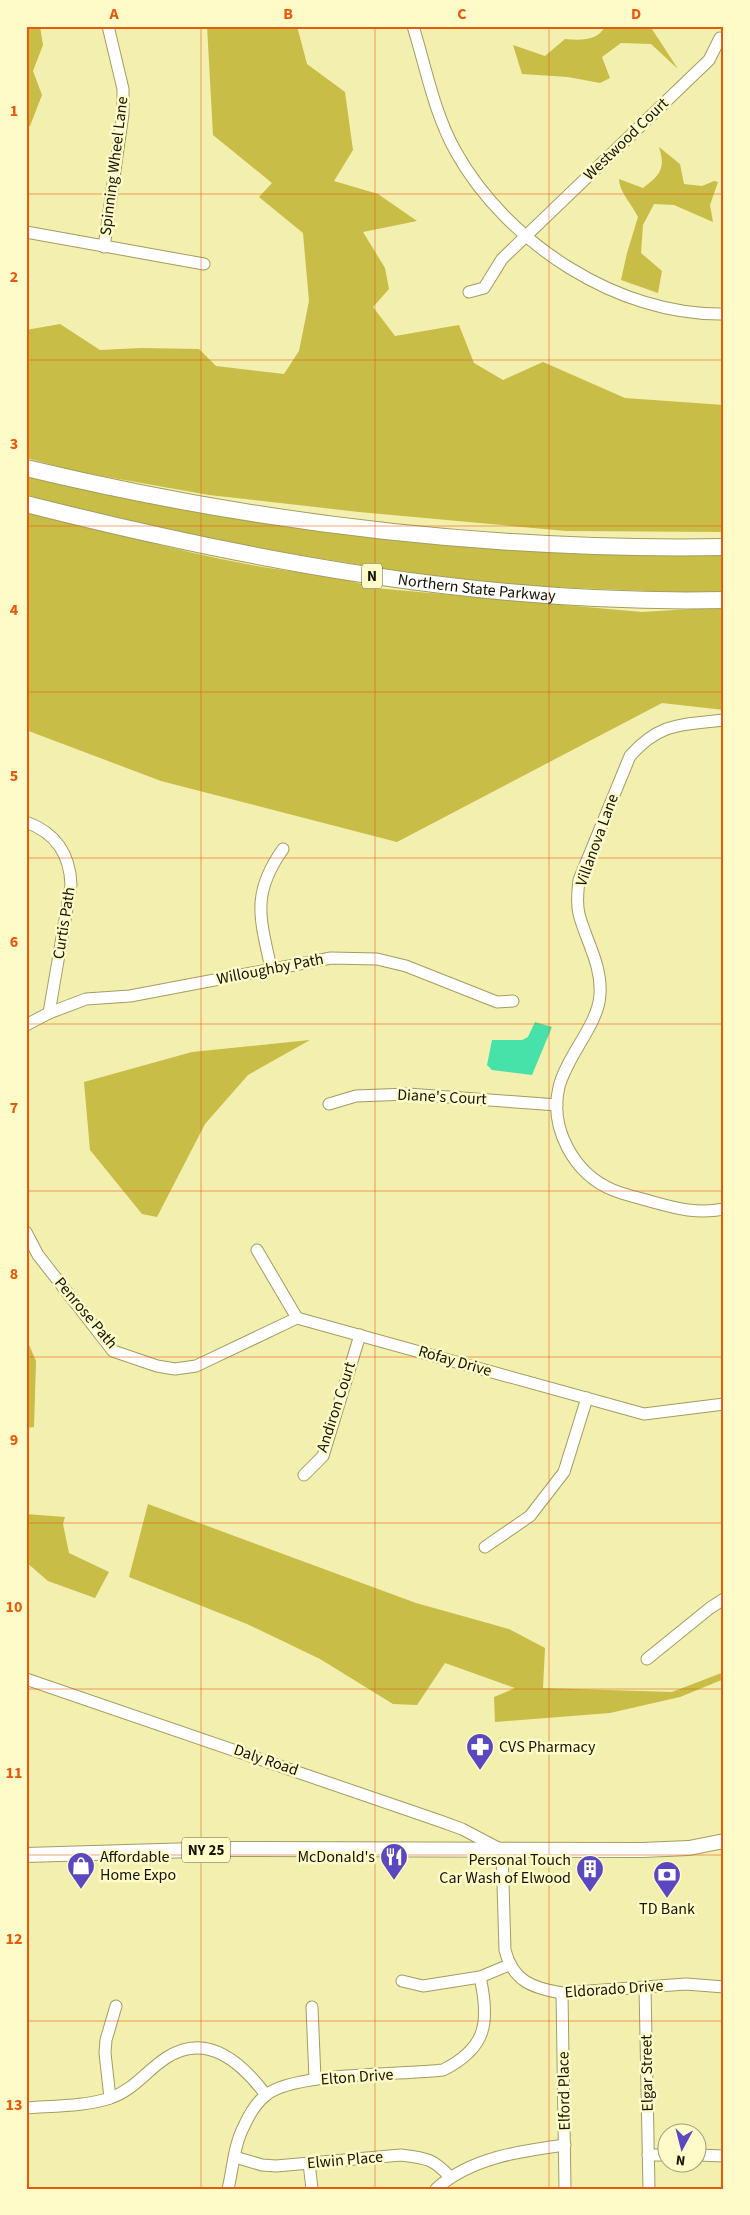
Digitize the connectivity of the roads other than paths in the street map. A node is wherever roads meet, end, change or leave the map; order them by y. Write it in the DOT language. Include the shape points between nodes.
graph roads {
  1 [pos="108,26"];
  2 [pos="413,26"];
  3 [pos="720,38"];
  4 [pos="26,232"];
  5 [pos="526,236"];
  6 [pos="104,247"];
  7 [pos="204,264"];
  8 [pos="469,292"];
  9 [pos="724,314"];
  10 [pos="26,468"];
  11 [pos="26,504"];
  12 [pos="724,547"];
  13 [pos="724,600"];
  14 [pos="724,720"];
  15 [pos="26,822"];
  16 [pos="283,849"];
  17 [pos="272,968"];
  18 [pos="513,1001"];
  19 [pos="49,1013"];
  20 [pos="26,1025"];
  21 [pos="329,1104"];
  22 [pos="557,1104"];
  23 [pos="724,1209"];
  24 [pos="26,1232"];
  25 [pos="257,1250"];
  26 [pos="298,1318"];
  27 [pos="360,1334"];
  28 [pos="587,1398"];
  29 [pos="724,1404"];
  30 [pos="304,1475"];
  31 [pos="485,1547"];
  32 [pos="724,1600"];
  33 [pos="647,1660"];
  34 [pos="26,1679"];
  35 [pos="724,1841"];
  36 [pos="502,1850"];
  37 [pos="26,1854"];
  38 [pos="509,1965"];
  39 [pos="480,1978"];
  40 [pos="402,1981"];
  41 [pos="645,1987"];
  42 [pos="724,1987"];
  43 [pos="562,1993"];
  44 [pos="116,2006"];
  45 [pos="312,2007"];
  46 [pos="315,2079"];
  47 [pos="266,2095"];
  48 [pos="110,2098"];
  49 [pos="26,2108"];
  50 [pos="565,2145"];
  51 [pos="648,2155"];
  52 [pos="658,2155"];
  53 [pos="708,2155"];
  54 [pos="724,2156"];
  55 [pos="235,2157"];
  56 [pos="309,2163"];
  57 [pos="450,2176"];
  58 [pos="228,2189"];
  59 [pos="312,2189"];
  60 [pos="436,2189"];
  61 [pos="564,2189"];
  62 [pos="649,2189"];
  1 -- 6 [label="street, Spinning Wheel Lane" via="123,89 123,114"];
  2 -- 5 [label="street" via="436,107 456,152 487,196"];
  3 -- 5 [label="street, Westwood Court" via="709,60"];
  4 -- 6 [label="street"];
  5 -- 8 [label="street, Westwood Court" via="502,259 484,288"];
  5 -- 9 [label="street" via="584,276 638,302 687,312"];
  6 -- 7 [label="street"];
  10 -- 12 [label="highway" via="204,506 389,532 575,546"];
  11 -- 13 [label="highway, Northern State Parkway / N" via="238,552 416,583 573,598"];
  14 -- 22 [label="street, Villanova Lane" via="662,729 643,741 630,756 623,772 579,880 579,912 597,964 600,995 592,1022 563,1073"];
  15 -- 19 [label="street, Curtis Path" via="40,827 54,839 70,868 71,885"];
  16 -- 17 [label="street" via="272,865 261,893 260,914"];
  17 -- 18 [label="street, Willoughby Path" via="331,958 378,959 406,966 496,1002"];
  17 -- 19 [label="street, Willoughby Path" via="130,996 86,999"];
  19 -- 20 [label="street, Willoughby Path"];
  21 -- 22 [label="street, Diane's Court" via="356,1096 408,1094"];
  22 -- 23 [label="street, Villanova Lane" via="563,1138 586,1174 613,1190 697,1212"];
  24 -- 26 [label="street, Penrose Path" via="38,1255 113,1351 157,1366 175,1369 196,1366"];
  25 -- 26 [label="street"];
  26 -- 27 [label="street, Rofay Drive"];
  27 -- 28 [label="street, Rofay Drive"];
  27 -- 30 [label="street, Andiron Court" via="323,1456"];
  28 -- 29 [label="street, Rofay Drive" via="644,1414"];
  28 -- 31 [label="street" via="564,1472 530,1516"];
  32 -- 33 [label="street"];
  34 -- 36 [label="street, Daly Road" via="440,1821"];
  35 -- 36 [label="main road, NY 25" via="669,1850"];
  36 -- 37 [label="main road, NY 25"];
  36 -- 38 [label="street" via="505,1950"];
  38 -- 39 [label="street"];
  38 -- 43 [label="street, Eldorado Drive" via="528,1983 546,1991"];
  39 -- 40 [label="street" via="422,1986"];
  39 -- 46 [label="street, Elton Drive" via="486,2011 484,2025 480,2039 457,2063 443,2070"];
  41 -- 42 [label="street, Eldorado Drive" via="686,1984"];
  41 -- 43 [label="street, Eldorado Drive"];
  41 -- 51 [label="street, Elgar Street"];
  43 -- 50 [label="street, Elford Place"];
  44 -- 48 [label="street" via="105,2053"];
  45 -- 46 [label="street"];
  46 -- 47 [label="street, Elton Drive" via="280,2087"];
  47 -- 48 [label="street" via="229,2056 199,2049 183,2050 167,2057 136,2085"];
  47 -- 55 [label="street, Elton Drive" via="243,2127"];
  48 -- 49 [label="street"];
  50 -- 57 [label="street" via="505,2155"];
  50 -- 61 [label="street, Elford Place"];
  51 -- 52 [label="street"];
  51 -- 62 [label="street, Elgar Street"];
  53 -- 54 [label="street"];
  55 -- 56 [label="street, Elwin Place" via="262,2165"];
  55 -- 58 [label="street, Elton Drive"];
  56 -- 57 [label="street, Elwin Place" via="401,2155 437,2163"];
  56 -- 59 [label="street"];
  57 -- 60 [label="street"];
}
